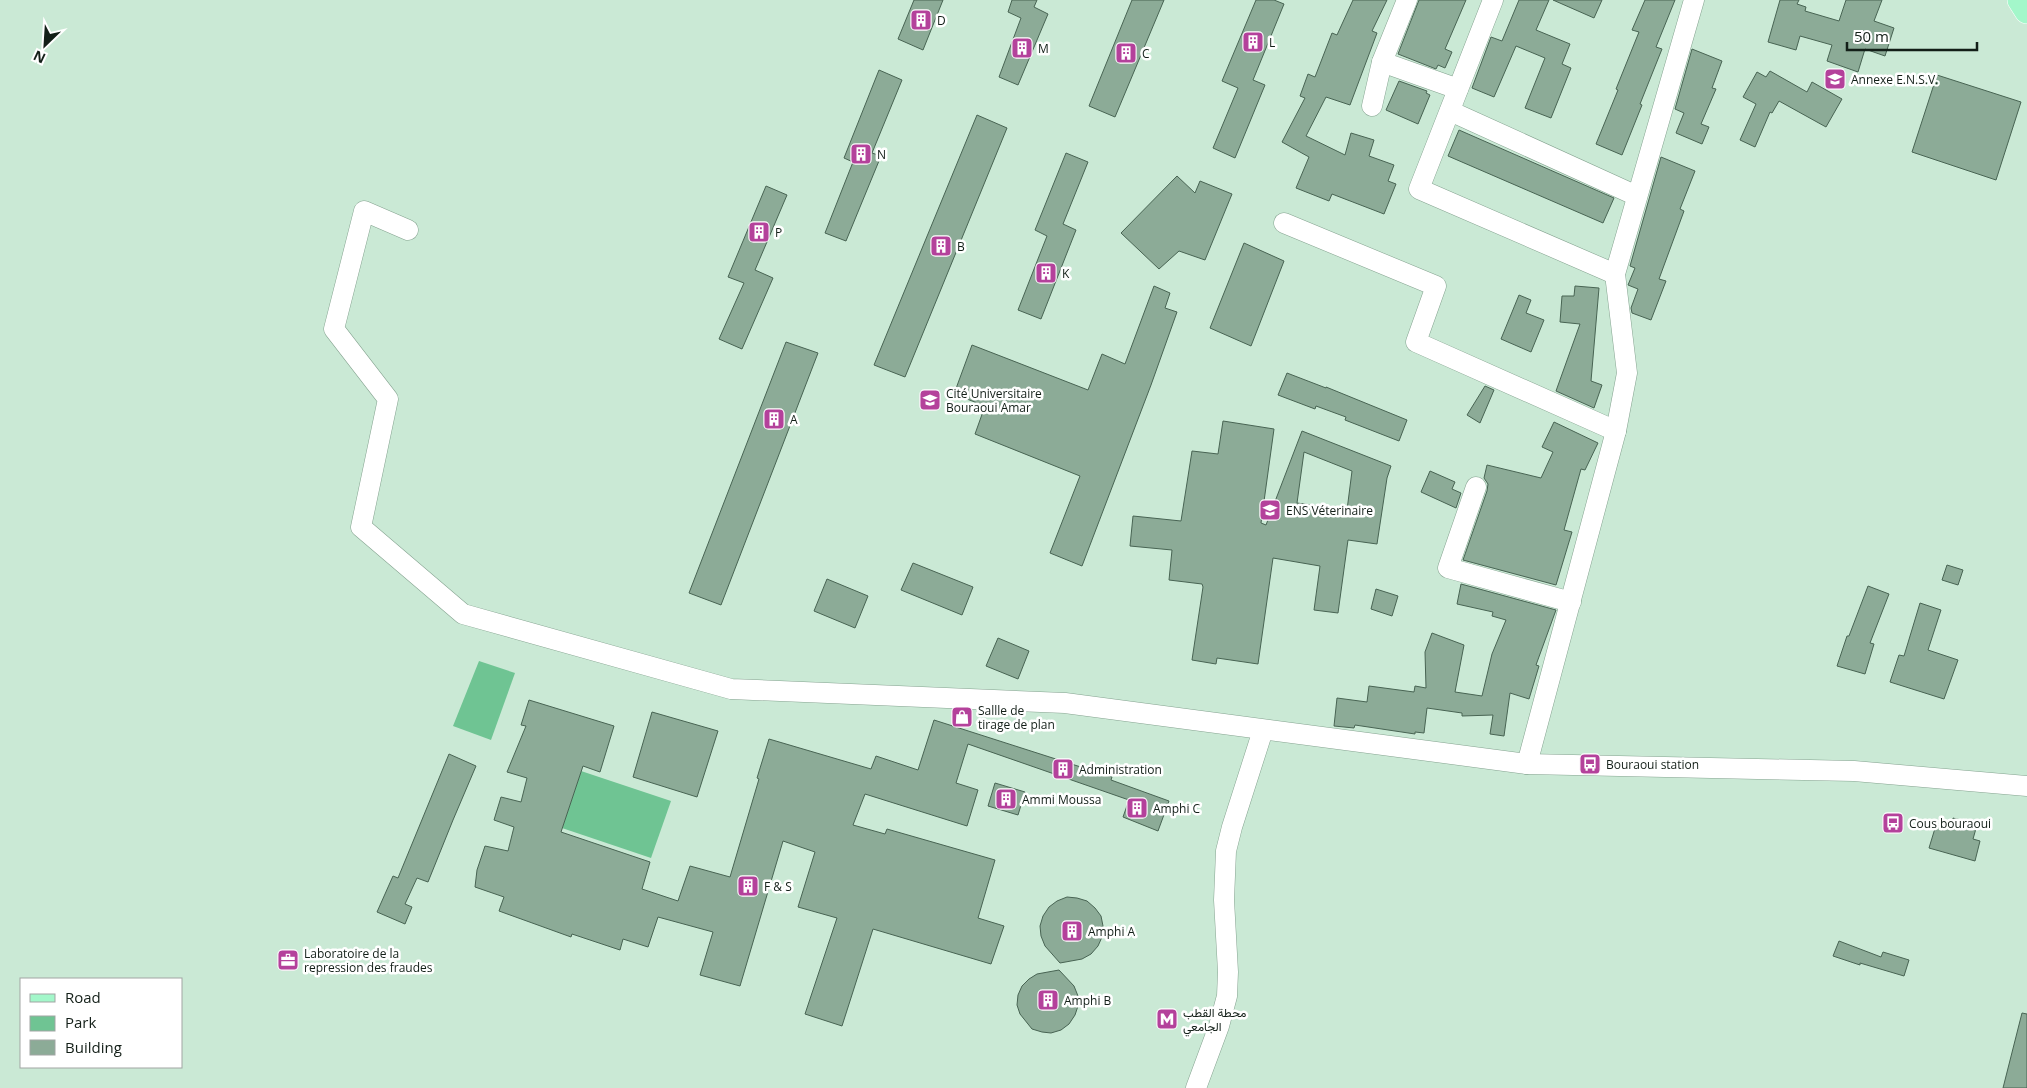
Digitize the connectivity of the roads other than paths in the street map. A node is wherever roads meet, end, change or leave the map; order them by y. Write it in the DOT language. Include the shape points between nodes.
graph roads {
  1 [pos="1407,0"];
  2 [pos="1493,0"];
  3 [pos="1694,0"];
  4 [pos="2020,0"];
  5 [pos="2027,11"];
  6 [pos="1382,62"];
  7 [pos="1458,89"];
  8 [pos="1372,106"];
  9 [pos="1450,111"];
  10 [pos="1637,196"];
  11 [pos="1284,223"];
  12 [pos="408,230"];
  13 [pos="1615,274"];
  14 [pos="1616,431"];
  15 [pos="1476,487"];
  16 [pos="1571,602"];
  17 [pos="1263,730"];
  18 [pos="1527,764"];
  19 [pos="2027,786"];
  20 [pos="1196,1088"];
  1 -- 6 [label="street"];
  2 -- 7 [label="street"];
  3 -- 10 [label="street"];
  4 -- 5 [label="main road"];
  6 -- 7 [label="street"];
  6 -- 8 [label="street"];
  7 -- 9 [label="street"];
  9 -- 10 [label="street"];
  9 -- 13 [label="street" via="1419,189"];
  10 -- 13 [label="street"];
  11 -- 14 [label="street" via="1436,286 1416,342"];
  12 -- 17 [label="street" via="364,211 334,329 388,399 360,527 463,614 731,689 1065,703"];
  13 -- 14 [label="street" via="1627,373"];
  14 -- 16 [label="street"];
  15 -- 16 [label="street" via="1448,568"];
  16 -- 18 [label="street"];
  17 -- 18 [label="street"];
  17 -- 20 [label="street" via="1226,851 1227,996"];
  18 -- 19 [label="street" via="1854,771"];
}
